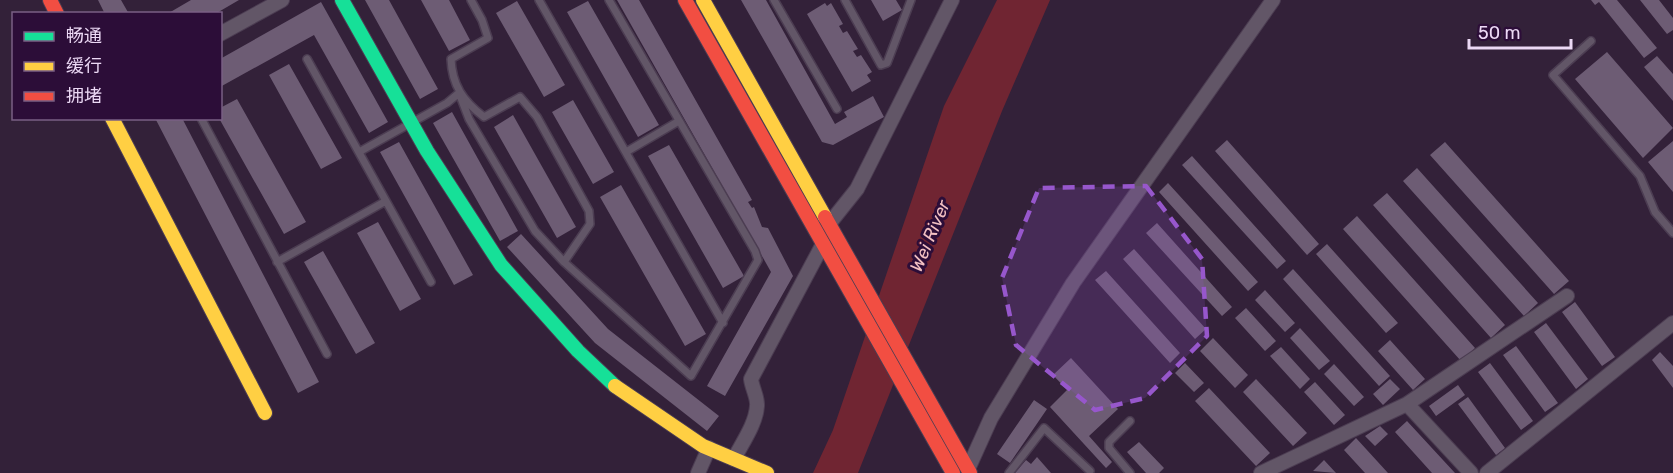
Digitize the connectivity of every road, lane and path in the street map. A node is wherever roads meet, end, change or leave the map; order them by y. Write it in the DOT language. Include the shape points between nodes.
graph roads {
  1 [pos="282,0"];
  2 [pos="342,0"];
  3 [pos="471,0"];
  4 [pos="539,0"];
  5 [pos="609,0"];
  6 [pos="685,0"];
  7 [pos="703,0"];
  8 [pos="774,0"];
  9 [pos="844,0"];
  10 [pos="911,0"];
  11 [pos="952,0"];
  12 [pos="1273,0"];
  13 [pos="222,33"];
  14 [pos="1592,41"];
  15 [pos="307,59"];
  16 [pos="459,93"];
  17 [pos="837,109"];
  18 [pos="113,120"];
  19 [pos="202,120"];
  20 [pos="680,121"];
  21 [pos="411,123"];
  22 [pos="359,152"];
  23 [pos="626,152"];
  24 [pos="386,201"];
  25 [pos="829,224"];
  26 [pos="1673,233"];
  27 [pos="825,247"];
  28 [pos="277,261"];
  29 [pos="564,262"];
  30 [pos="431,282"];
  31 [pos="1567,296"];
  32 [pos="723,323"];
  33 [pos="1673,323"];
  34 [pos="327,354"];
  35 [pos="1407,404"];
  36 [pos="266,413"];
  37 [pos="1130,421"];
  38 [pos="709,448"];
  39 [pos="734,459"];
  40 [pos="950,468"];
  41 [pos="969,471"];
  42 [pos="1090,471"];
  43 [pos="698,473"];
  44 [pos="767,473"];
  45 [pos="1010,473"];
  46 [pos="1130,473"];
  47 [pos="1261,473"];
  48 [pos="1471,473"];
  49 [pos="1487,473"];
  1 -- 13 [label="street"];
  2 -- 21 [label="main road"];
  3 -- 16 [label="lane" via="488,38 451,58"];
  4 -- 23 [label="lane"];
  5 -- 20 [label="lane"];
  6 -- 27 [label="main road"];
  7 -- 25 [label="main road"];
  8 -- 17 [label="lane"];
  9 -- 10 [label="lane" via="881,65 887,63"];
  11 -- 25 [label="street" via="857,189"];
  12 -- 41 [label="street" via="1073,283 991,418"];
  14 -- 26 [label="lane" via="1553,75 1640,176 1655,212"];
  15 -- 22 [label="lane"];
  16 -- 21 [label="lane"];
  16 -- 29 [label="lane" via="469,119 522,213"];
  16 -- 29 [label="lane" via="484,117 520,97 537,117 589,212 590,224"];
  18 -- 36 [label="main road"];
  19 -- 28 [label="lane"];
  20 -- 23 [label="lane"];
  20 -- 32 [label="lane" via="758,260"];
  21 -- 22 [label="lane"];
  21 -- 38 [label="main road" via="501,265 578,351 623,393"];
  22 -- 24 [label="lane"];
  23 -- 32 [label="lane"];
  24 -- 28 [label="lane"];
  24 -- 30 [label="lane"];
  25 -- 41 [label="main road"];
  27 -- 39 [label="street" via="752,379 758,404 756,416"];
  27 -- 40 [label="main road"];
  28 -- 34 [label="lane"];
  29 -- 32 [label="lane" via="691,376"];
  31 -- 35 [label="street"];
  33 -- 49 [label="street"];
  35 -- 47 [label="street"];
  35 -- 48 [label="street"];
  37 -- 46 [label="lane" via="1109,442 1108,448"];
  38 -- 39 [label="main road"];
  38 -- 43 [label="street"];
  39 -- 44 [label="main road"];
  42 -- 45 [label="lane" via="1044,428"];
}
